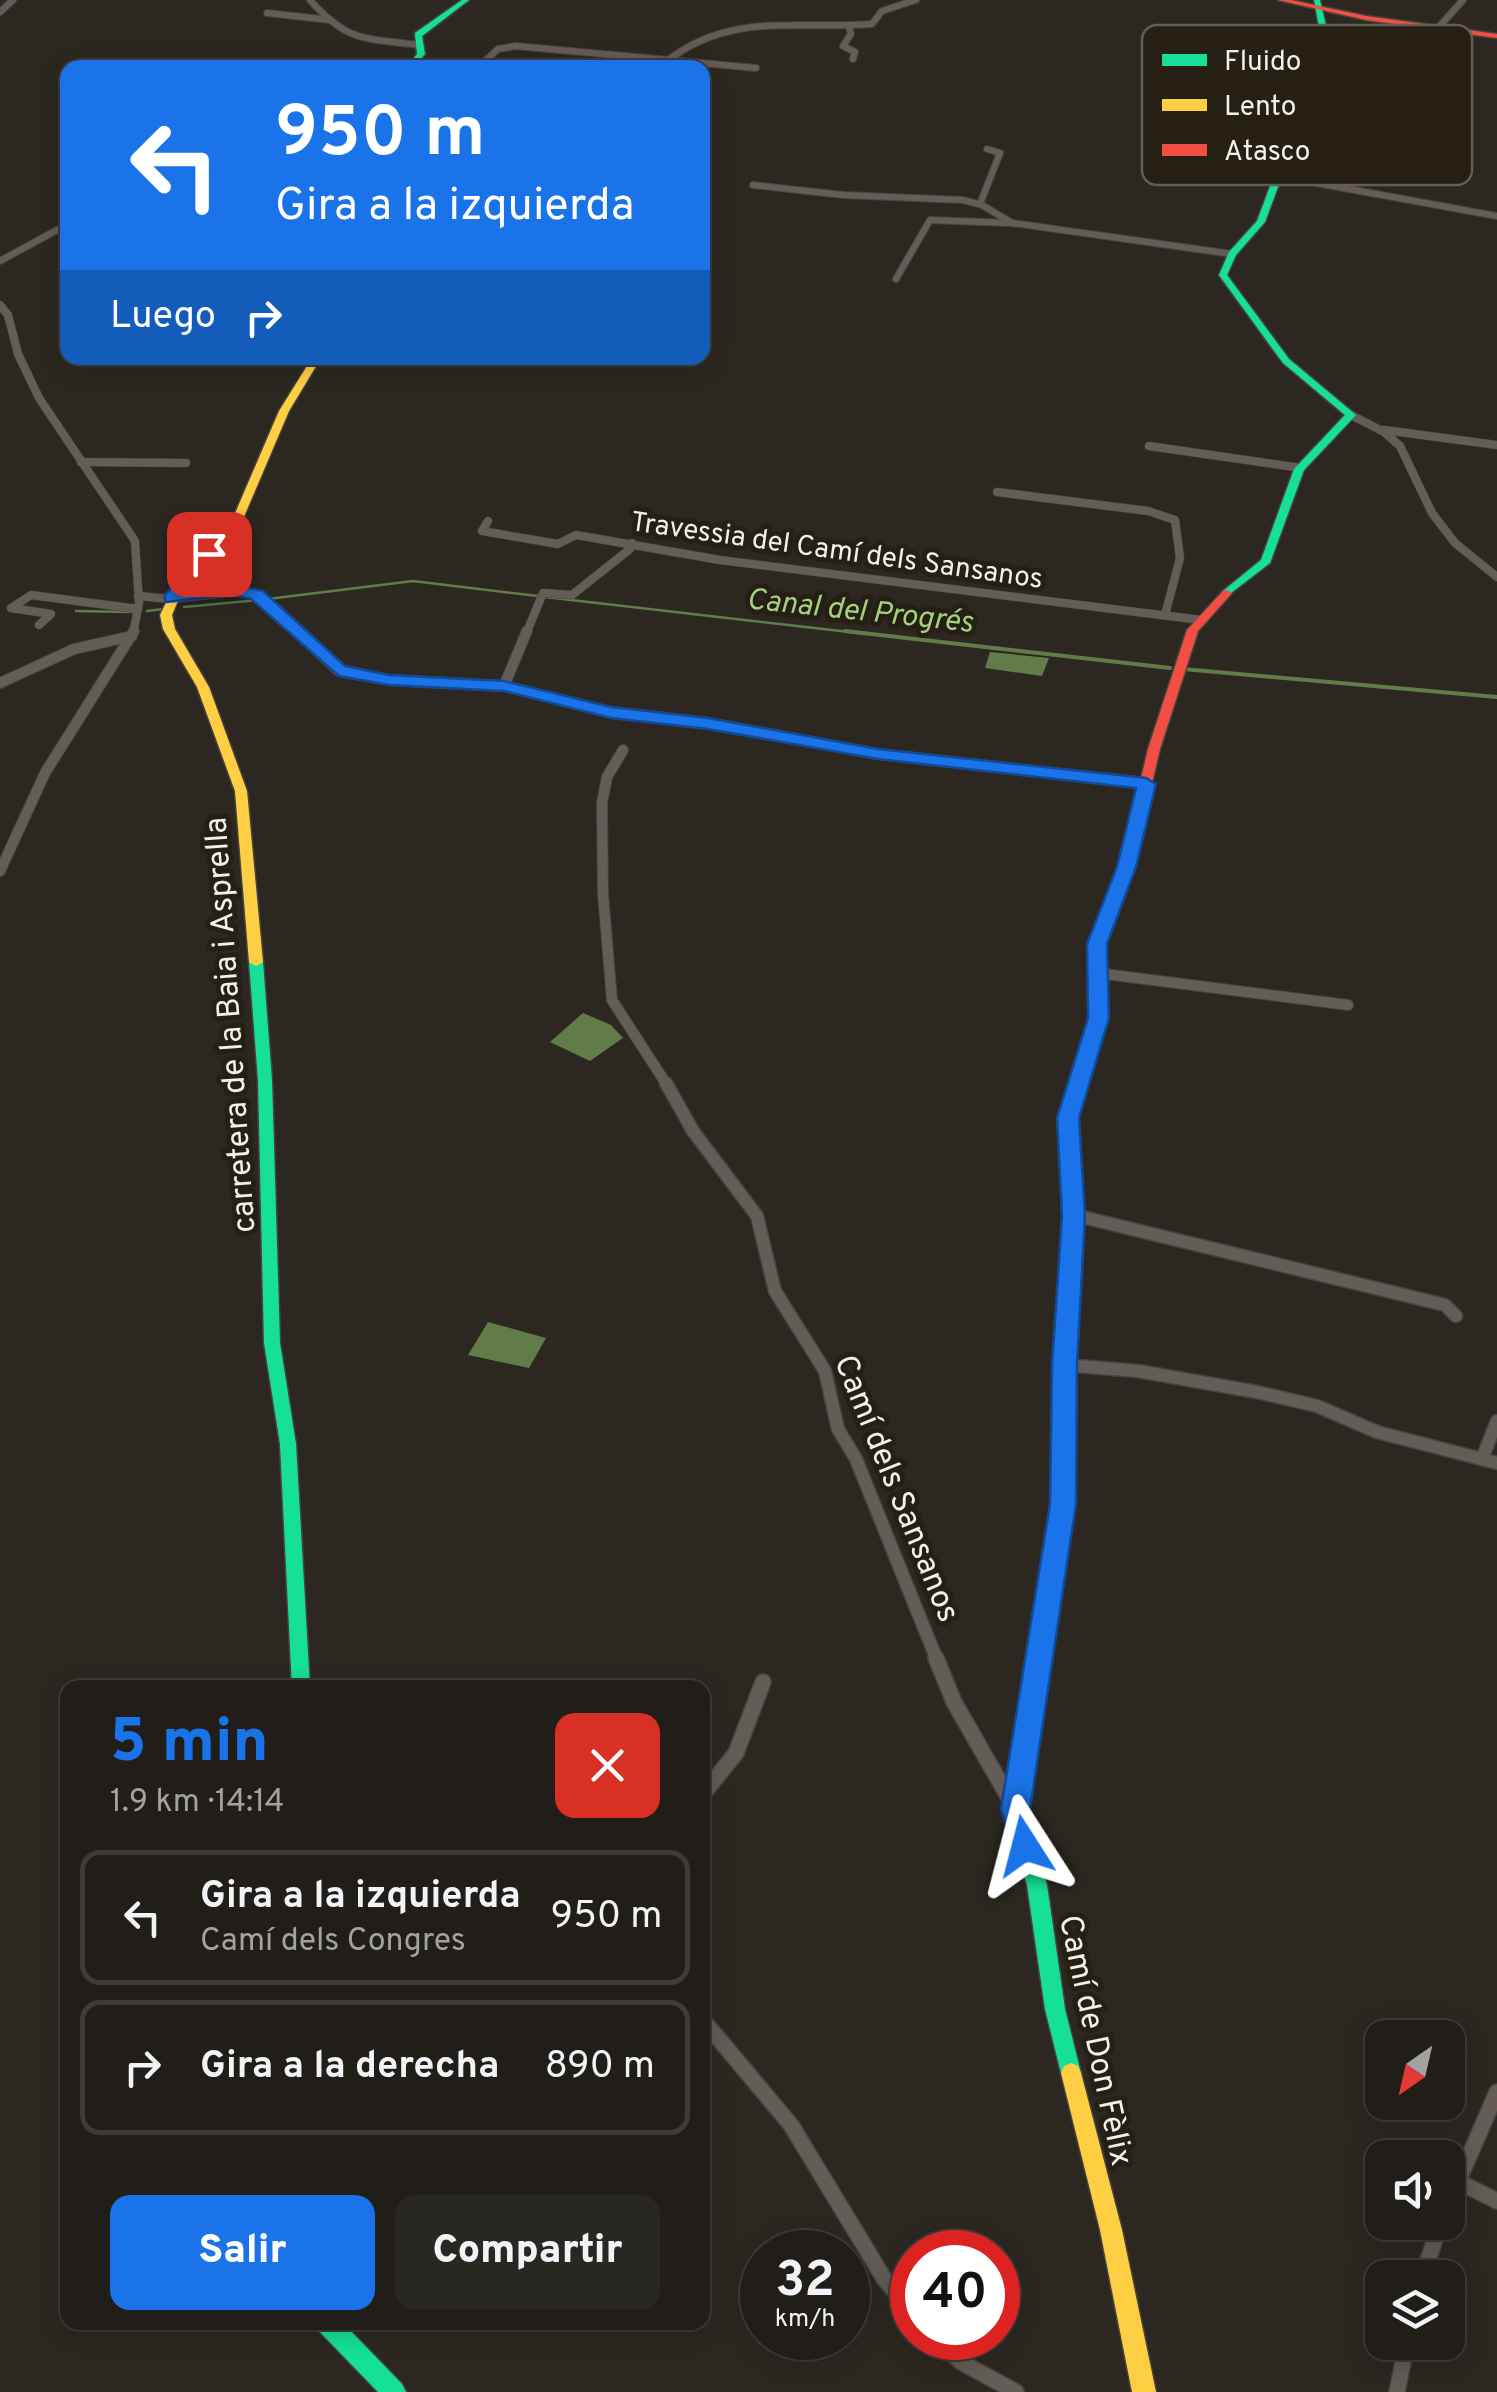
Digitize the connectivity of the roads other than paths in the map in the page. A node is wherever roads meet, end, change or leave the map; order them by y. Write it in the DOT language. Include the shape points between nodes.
graph roads {
  1 [pos="12,0"];
  2 [pos="310,0"];
  3 [pos="466,0"];
  4 [pos="916,0"];
  5 [pos="1281,0"];
  6 [pos="1462,0"];
  7 [pos="1320,5"];
  8 [pos="0,12"];
  9 [pos="267,13"];
  10 [pos="330,20"];
  11 [pos="1423,25"];
  12 [pos="1441,25"];
  13 [pos="849,27"];
  14 [pos="1472,33"];
  15 [pos="1497,36"];
  16 [pos="418,45"];
  17 [pos="853,59"];
  18 [pos="416,60"];
  19 [pos="486,60"];
  20 [pos="657,60"];
  21 [pos="668,60"];
  22 [pos="710,64"];
  23 [pos="756,68"];
  24 [pos="988,149"];
  25 [pos="753,185"];
  26 [pos="1275,185"];
  27 [pos="1327,185"];
  28 [pos="980,204"];
  29 [pos="1497,216"];
  30 [pos="1012,223"];
  31 [pos="60,228"];
  32 [pos="1232,254"];
  33 [pos="0,261"];
  34 [pos="896,279"];
  35 [pos="0,305"];
  36 [pos="312,365"];
  37 [pos="1351,415"];
  38 [pos="1380,430"];
  39 [pos="1497,445"];
  40 [pos="1149,446"];
  41 [pos="81,462"];
  42 [pos="186,463"];
  43 [pos="1300,468"];
  44 [pos="998,492"];
  45 [pos="488,521"];
  46 [pos="632,543"];
  47 [pos="1497,578"];
  48 [pos="138,596"];
  49 [pos="171,598"];
  50 [pos="138,609"];
  51 [pos="1165,614"];
  52 [pos="1201,620"];
  53 [pos="40,625"];
  54 [pos="132,636"];
  55 [pos="0,682"];
  56 [pos="504,686"];
  57 [pos="623,750"];
  58 [pos="1146,784"];
  59 [pos="0,871"];
  60 [pos="1098,972"];
  61 [pos="1348,1005"];
  62 [pos="1074,1216"];
  63 [pos="1456,1316"];
  64 [pos="1064,1365"];
  65 [pos="1497,1421"];
  66 [pos="1482,1459"];
  67 [pos="1497,1463"];
  68 [pos="304,1680"];
  69 [pos="763,1682"];
  70 [pos="710,1785"];
  71 [pos="1016,1809"];
  72 [pos="710,2029"];
  73 [pos="1497,2092"];
  74 [pos="1465,2163"];
  75 [pos="1465,2185"];
  76 [pos="1497,2201"];
  77 [pos="890,2285"];
  78 [pos="334,2330"];
  79 [pos="959,2360"];
  80 [pos="1403,2360"];
  81 [pos="394,2392"];
  82 [pos="1016,2392"];
  83 [pos="1144,2392"];
  84 [pos="1397,2392"];
  1 -- 8 [label="street"];
  2 -- 10 [label="street"];
  3 -- 16 [label="street" via="418,35"];
  4 -- 13 [label="street" via="882,11 872,24"];
  5 -- 7 [label="street"];
  6 -- 12 [label="street"];
  7 -- 11 [label="street"];
  9 -- 10 [label="street"];
  10 -- 16 [label="street" via="351,36"];
  13 -- 17 [label="street" via="843,46 855,52"];
  13 -- 21 [label="street" via="777,22 720,32 692,39"];
  14 -- 15 [label="street"];
  16 -- 18 [label="street"];
  19 -- 20 [label="street" via="516,46"];
  22 -- 23 [label="street"];
  24 -- 28 [label="street" via="1000,153"];
  25 -- 28 [label="street"];
  26 -- 32 [label="street" via="1261,222"];
  27 -- 29 [label="street"];
  28 -- 30 [label="street"];
  30 -- 32 [label="street"];
  30 -- 34 [label="street" via="930,220"];
  31 -- 33 [label="street"];
  32 -- 37 [label="street" via="1223,274 1239,301 1286,361"];
  35 -- 41 [label="street" via="40,398"];
  36 -- 49 [label="street" via="238,519"];
  37 -- 38 [label="street"];
  37 -- 43 [label="street, Camí de Don Fèlix"];
  38 -- 39 [label="street"];
  38 -- 47 [label="street" via="1400,446 1455,544"];
  40 -- 43 [label="street"];
  41 -- 42 [label="street"];
  41 -- 48 [label="street" via="135,541"];
  43 -- 52 [label="street, Camí de Don Fèlix" via="1266,561"];
  44 -- 51 [label="street" via="1175,520 1180,558"];
  45 -- 46 [label="street, Travessia del Camí dels Sansanos" via="482,531 558,544 576,535"];
  46 -- 51 [label="street, Travessia del Camí dels Sansanos" via="720,560"];
  46 -- 56 [label="street" via="572,595 543,593"];
  48 -- 49 [label="street"];
  48 -- 50 [label="street"];
  49 -- 56 [label="street" via="233,590 257,595 339,670 389,680"];
  49 -- 68 [label="street, carretera de la Baia i Asprella" via="169,629 203,688 245,819 266,1080 272,1329 288,1444"];
  50 -- 53 [label="street" via="31,595 11,608 51,614"];
  50 -- 54 [label="street"];
  51 -- 52 [label="street, Travessia del Camí dels Sansanos"];
  52 -- 58 [label="street, Camí de Don Fèlix"];
  54 -- 55 [label="street" via="74,649"];
  54 -- 59 [label="street" via="45,774"];
  56 -- 58 [label="street" via="611,712 878,754"];
  57 -- 71 [label="street, Camí dels Sansanos" via="602,803 612,1000 693,1130 757,1216 775,1291 824,1372 838,1429 954,1702"];
  58 -- 60 [label="street, Camí de Don Fèlix" via="1126,867 1097,944"];
  60 -- 61 [label="street"];
  60 -- 62 [label="street, Camí de Don Fèlix" via="1099,1018 1068,1118"];
  62 -- 63 [label="street" via="1445,1305"];
  62 -- 64 [label="street, Camí de Don Fèlix"];
  64 -- 66 [label="street" via="1272,1396"];
  64 -- 71 [label="street, Camí de Don Fèlix" via="1063,1504"];
  65 -- 66 [label="street"];
  66 -- 67 [label="street"];
  69 -- 70 [label="street" via="736,1753"];
  71 -- 83 [label="street, Camí de Don Fèlix"];
  72 -- 77 [label="street" via="792,2124"];
  73 -- 74 [label="street"];
  75 -- 76 [label="street"];
  78 -- 81 [label="street"];
  79 -- 82 [label="street"];
  80 -- 84 [label="street"];
}
